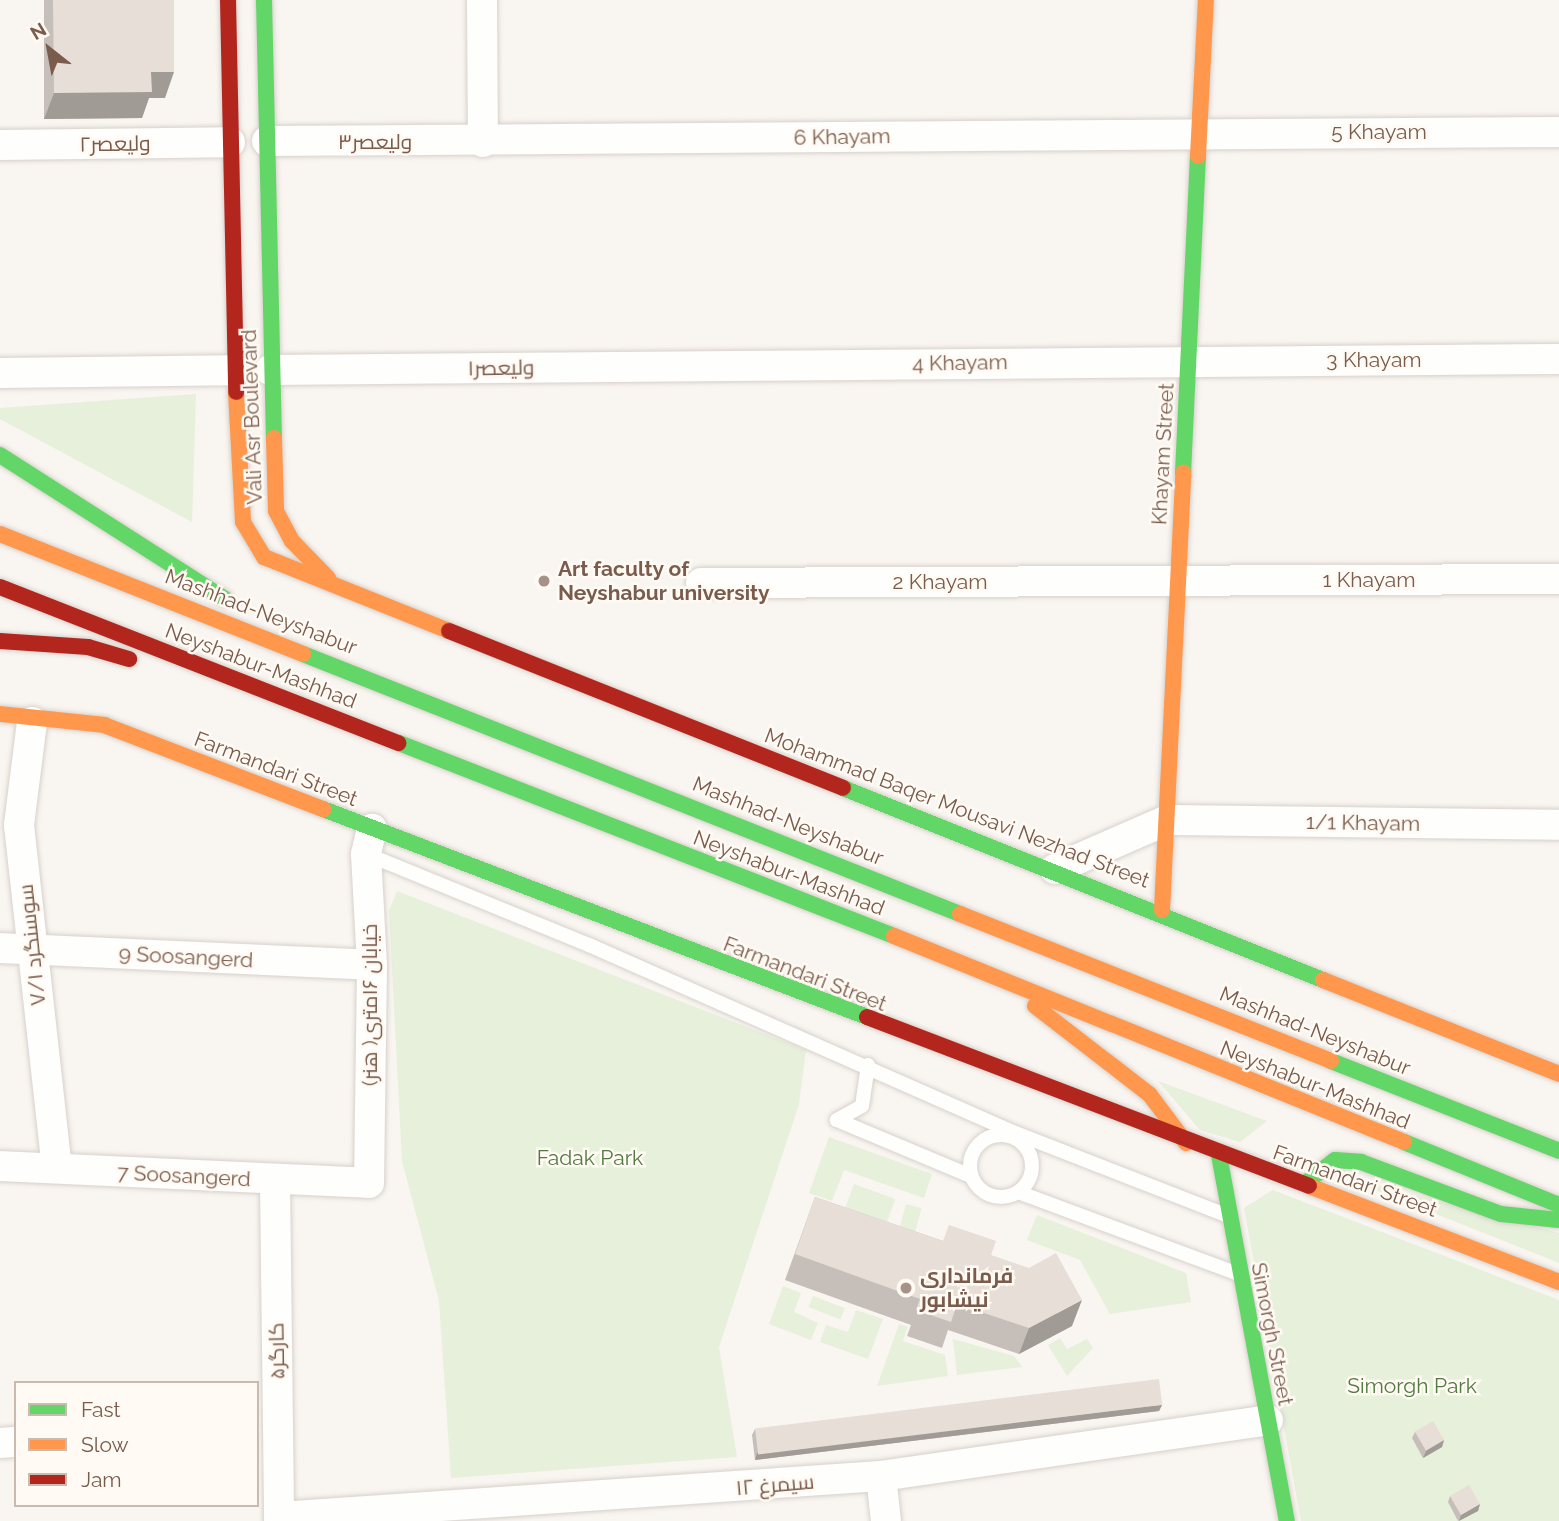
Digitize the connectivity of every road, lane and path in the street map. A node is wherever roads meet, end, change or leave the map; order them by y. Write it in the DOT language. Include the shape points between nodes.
graph roads {
  1 [pos="228,0"];
  2 [pos="264,0"];
  3 [pos="482,0"];
  4 [pos="1206,0"];
  5 [pos="1200,132"];
  6 [pos="1559,132"];
  7 [pos="267,141"];
  8 [pos="230,142"];
  9 [pos="483,142"];
  10 [pos="0,145"];
  11 [pos="1559,359"];
  12 [pos="1189,360"];
  13 [pos="732,365"];
  14 [pos="233,370"];
  15 [pos="270,370"];
  16 [pos="0,373"];
  17 [pos="0,455"];
  18 [pos="0,534"];
  19 [pos="1559,579"];
  20 [pos="1178,581"];
  21 [pos="701,583"];
  22 [pos="0,587"];
  23 [pos="337,587"];
  24 [pos="0,641"];
  25 [pos="361,673"];
  26 [pos="0,714"];
  27 [pos="33,722"];
  28 [pos="346,722"];
  29 [pos="1167,820"];
  30 [pos="9,824"];
  31 [pos="1559,825"];
  32 [pos="369,841"];
  33 [pos="1055,869"];
  34 [pos="1162,910"];
  35 [pos="0,948"];
  36 [pos="32,950"];
  37 [pos="372,965"];
  38 [pos="1001,978"];
  39 [pos="868,1065"];
  40 [pos="1559,1074"];
  41 [pos="1013,1132"];
  42 [pos="1186,1143"];
  43 [pos="1559,1151"];
  44 [pos="1219,1155"];
  45 [pos="0,1166"];
  46 [pos="57,1168"];
  47 [pos="971,1176"];
  48 [pos="275,1181"];
  49 [pos="1308,1181"];
  50 [pos="369,1183"];
  51 [pos="1018,1192"];
  52 [pos="1559,1205"];
  53 [pos="1229,1216"];
  54 [pos="1559,1220"];
  55 [pos="1238,1274"];
  56 [pos="1559,1282"];
  57 [pos="1268,1420"];
  58 [pos="267,1427"];
  59 [pos="881,1476"];
  60 [pos="279,1519"];
  61 [pos="886,1521"];
  62 [pos="1287,1521"];
  1 -- 8 [label="main road, Vali Asr Boulevard"];
  2 -- 7 [label="main road, Vali Asr Boulevard"];
  3 -- 9 [label="street"];
  4 -- 5 [label="main road, Khayam Street"];
  5 -- 6 [label="street, 5 Khayam"];
  5 -- 9 [label="street, 6 Khayam"];
  5 -- 12 [label="main road, Khayam Street"];
  7 -- 9 [label="street, ولیعصر۳"];
  7 -- 15 [label="main road, Vali Asr Boulevard"];
  8 -- 10 [label="street, ولیعصر۲"];
  8 -- 14 [label="main road, Vali Asr Boulevard"];
  11 -- 12 [label="street, 3 Khayam"];
  12 -- 13 [label="street, 4 Khayam"];
  12 -- 20 [label="main road, Khayam Street"];
  13 -- 15 [label="street, ولیعصر۱"];
  14 -- 15 [label="main road"];
  14 -- 16 [label="street"];
  14 -- 23 [label="main road, Vali Asr Boulevard" via="239,486 250,542 264,557"];
  15 -- 23 [label="main road, Vali Asr Boulevard" via="275,510 292,541"];
  17 -- 25 [label="main road" via="170,569"];
  18 -- 25 [label="main road, Mashhad-Neyshabur"];
  19 -- 20 [label="street, 1 Khayam"];
  20 -- 21 [label="street, 2 Khayam"];
  20 -- 29 [label="main road, Khayam Street"];
  22 -- 28 [label="main road, Neyshabur-Mashhad"];
  23 -- 33 [label="main road, Mohammad Baqer Mousavi Nezhad Street"];
  24 -- 28 [label="main road" via="88,647"];
  25 -- 43 [label="main road, Mashhad-Neyshabur"];
  26 -- 27 [label="main road, Farmandari Street"];
  27 -- 30 [label="street, سوسنگرد ۷/۱"];
  27 -- 32 [label="main road, Farmandari Street" via="104,725"];
  28 -- 38 [label="main road, Neyshabur-Mashhad"];
  29 -- 31 [label="street, 1/1 Khayam"];
  29 -- 33 [label="street"];
  29 -- 34 [label="main road, Khayam Street"];
  30 -- 36 [label="street, سوسنگرد ۷/۱"];
  32 -- 37 [label="street, خیابان ۱۶متری( هنر)"];
  32 -- 39 [label="lane"];
  32 -- 42 [label="main road, Farmandari Street"];
  33 -- 34 [label="main road, Mohammad Baqer Mousavi Nezhad Street"];
  34 -- 40 [label="main road, Mohammad Baqer Mousavi Nezhad Street"];
  35 -- 36 [label="street, 9 Soosangerd"];
  36 -- 37 [label="street, 9 Soosangerd"];
  36 -- 46 [label="street, سوسنگرد ۷/۱"];
  37 -- 50 [label="street, خیابان ۱۶متری( هنر)"];
  38 -- 42 [label="main road" via="1150,1095"];
  38 -- 52 [label="main road, Neyshabur-Mashhad"];
  39 -- 41 [label="lane"];
  39 -- 47 [label="lane" via="862,1106 837,1121"];
  41 -- 47 [label="lane" via="978,1148"];
  41 -- 51 [label="lane" via="1027,1145 1032,1166"];
  41 -- 53 [label="lane"];
  42 -- 44 [label="main road, Farmandari Street"];
  44 -- 49 [label="main road, Farmandari Street"];
  44 -- 53 [label="main road, Simorgh Street"];
  45 -- 46 [label="street, 7 Soosangerd"];
  46 -- 48 [label="street, 7 Soosangerd"];
  47 -- 51 [label="lane" via="990,1196"];
  48 -- 50 [label="street, 7 Soosangerd"];
  48 -- 58 [label="street, کارگر۵"];
  49 -- 54 [label="main road" via="1335,1160 1361,1162 1501,1214"];
  49 -- 56 [label="main road, Farmandari Street"];
  51 -- 55 [label="lane"];
  53 -- 55 [label="main road, Simorgh Street"];
  55 -- 57 [label="main road, Simorgh Street"];
  57 -- 59 [label="street, سیمرغ ۱۲"];
  57 -- 62 [label="main road, Simorgh Street"];
  58 -- 60 [label="street, کارگر۵"];
  59 -- 60 [label="street, سیمرغ ۱۲"];
  59 -- 61 [label="street"];
}
